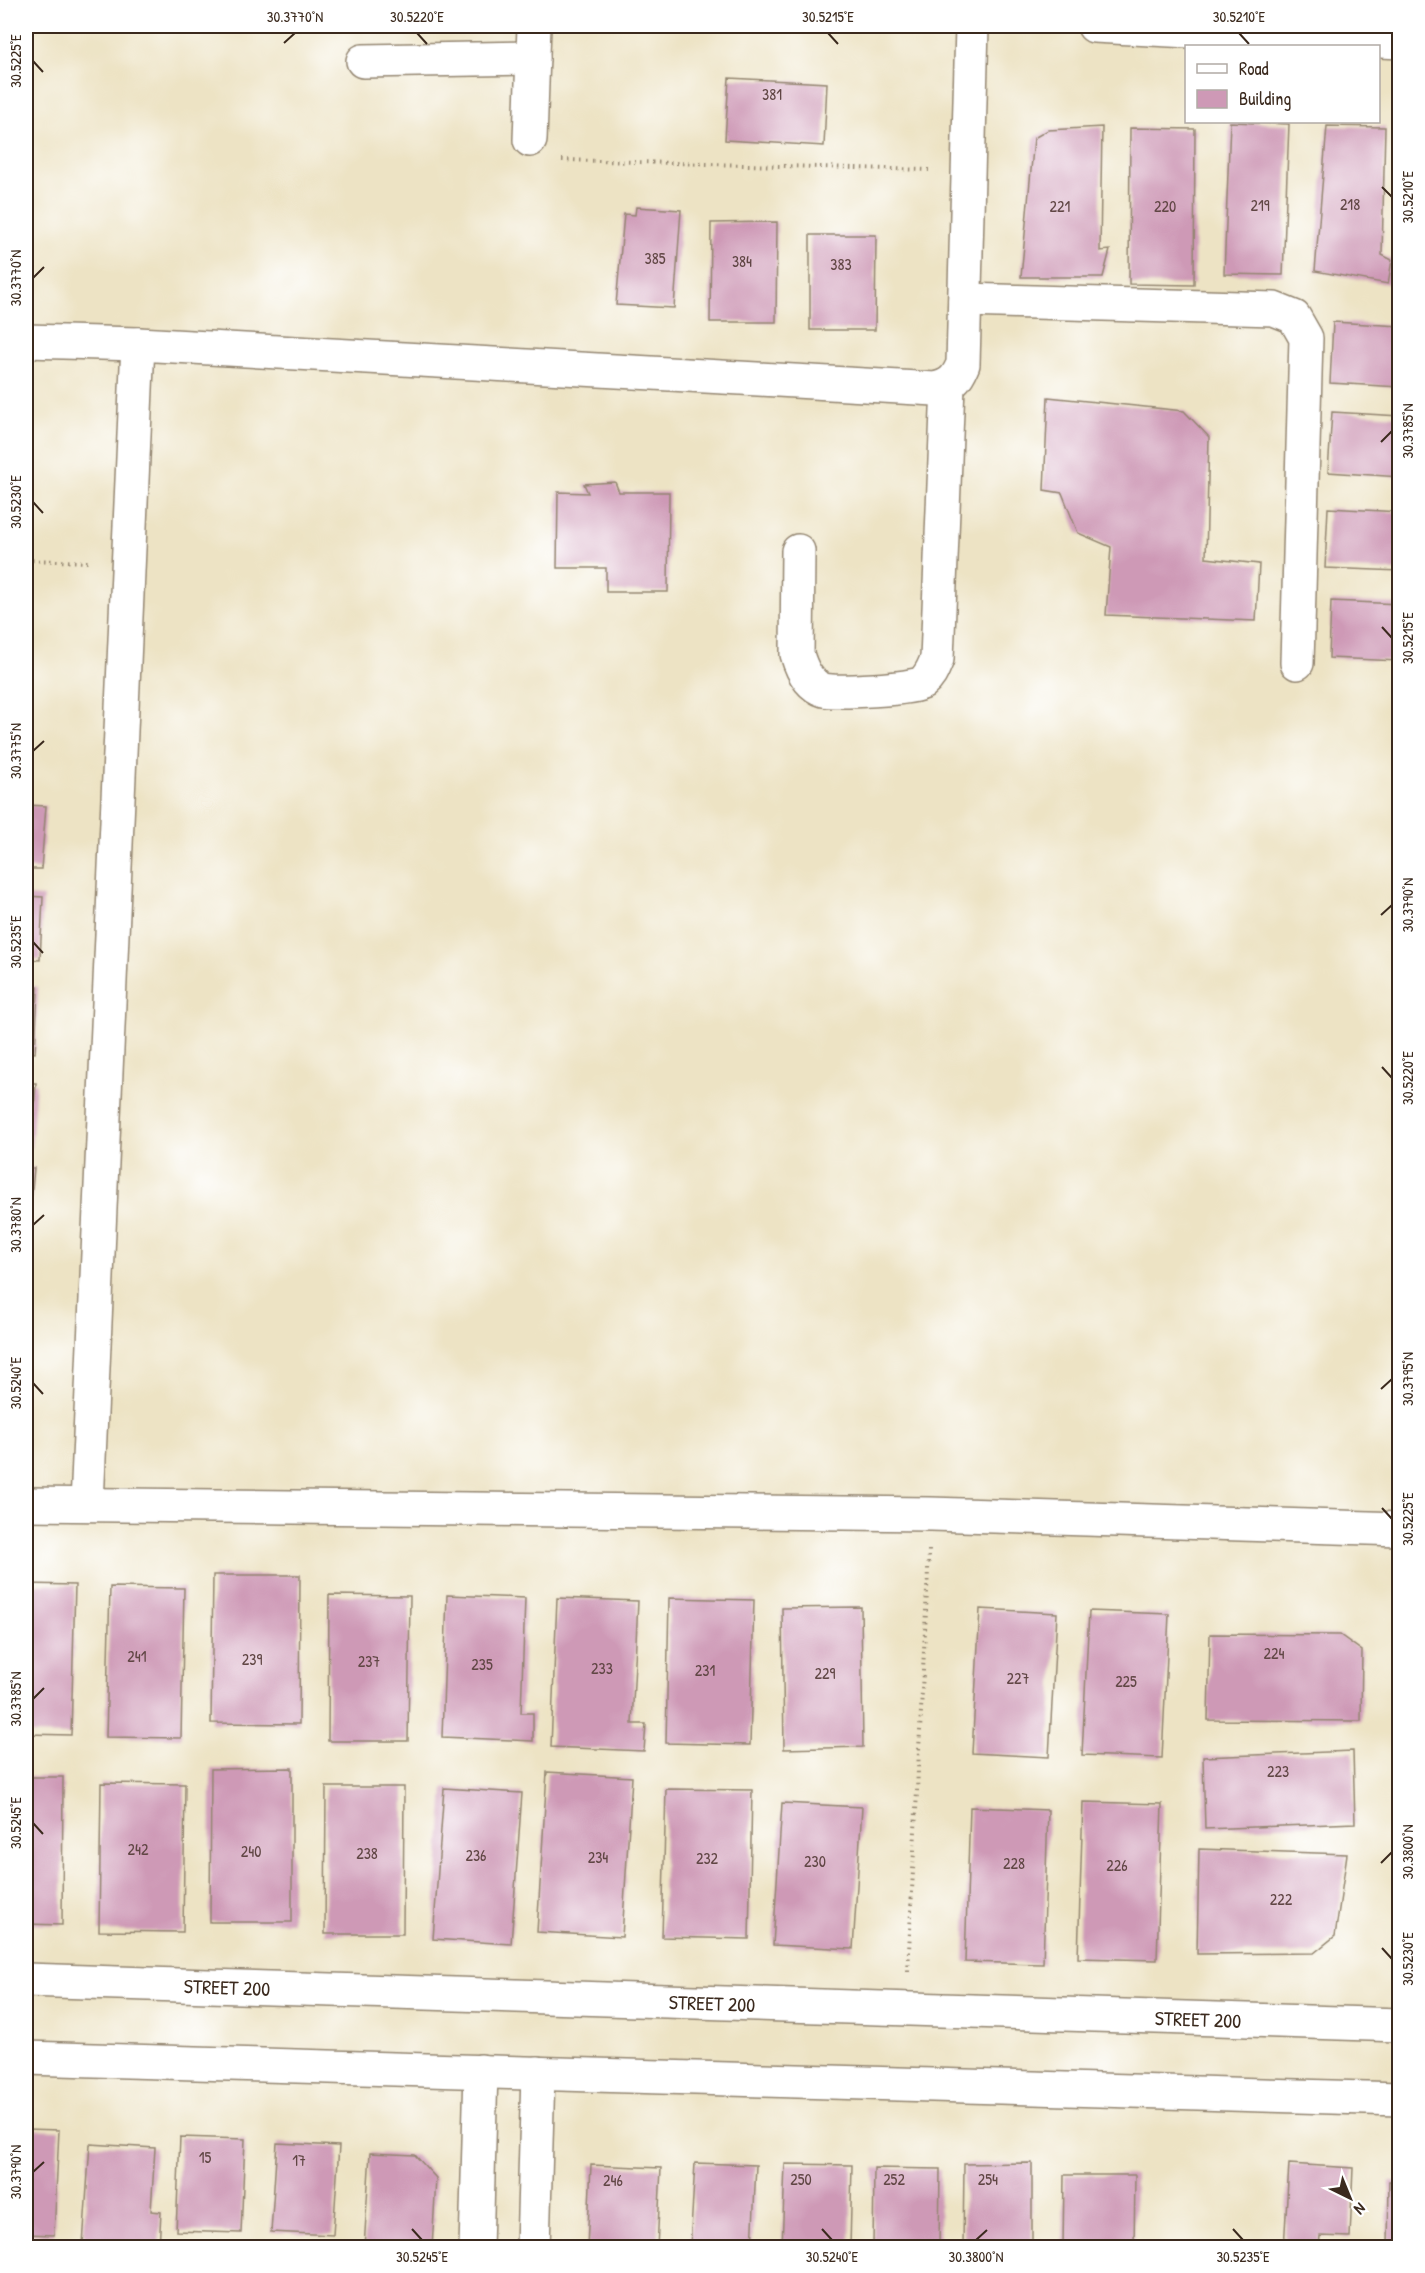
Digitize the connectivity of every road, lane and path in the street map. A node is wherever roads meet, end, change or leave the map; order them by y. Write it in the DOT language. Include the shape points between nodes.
graph roads {
  1 [pos="534,26"];
  2 [pos="972,26"];
  3 [pos="1094,26"];
  4 [pos="1400,42"];
  5 [pos="533,58"];
  6 [pos="363,61"];
  7 [pos="530,140"];
  8 [pos="969,172"];
  9 [pos="965,300"];
  10 [pos="26,341"];
  11 [pos="138,344"];
  12 [pos="948,386"];
  13 [pos="798,551"];
  14 [pos="26,560"];
  15 [pos="129,564"];
  16 [pos="1297,663"];
  17 [pos="26,1504"];
  18 [pos="87,1504"];
  19 [pos="931,1514"];
  20 [pos="1400,1529"];
  21 [pos="26,1980"];
  22 [pos="906,2009"];
  23 [pos="1400,2025"];
  24 [pos="26,2058"];
  25 [pos="481,2071"];
  26 [pos="538,2073"];
  27 [pos="1400,2099"];
  28 [pos="476,2247"];
  29 [pos="533,2247"];
  1 -- 5 [label="street"];
  2 -- 8 [label="street"];
  3 -- 4 [label="street"];
  5 -- 6 [label="street"];
  5 -- 7 [label="street"];
  7 -- 8 [label="path" via="536,152 546,159 559,160"];
  8 -- 9 [label="street"];
  9 -- 12 [label="street" via="963,364 958,377"];
  9 -- 16 [label="street" via="1274,309 1294,317 1306,338"];
  10 -- 11 [label="street"];
  11 -- 12 [label="street" via="935,389"];
  11 -- 15 [label="street"];
  12 -- 13 [label="street" via="937,659 932,673 921,684 907,688 824,690 811,681 801,669 797,654"];
  14 -- 15 [label="path"];
  15 -- 18 [label="street"];
  17 -- 18 [label="street"];
  18 -- 19 [label="street"];
  19 -- 20 [label="street"];
  19 -- 22 [label="path"];
  21 -- 22 [label="street, STREET 200"];
  22 -- 23 [label="street, STREET 200"];
  24 -- 25 [label="street"];
  25 -- 26 [label="street"];
  25 -- 28 [label="street"];
  26 -- 27 [label="street"];
  26 -- 29 [label="street"];
}
